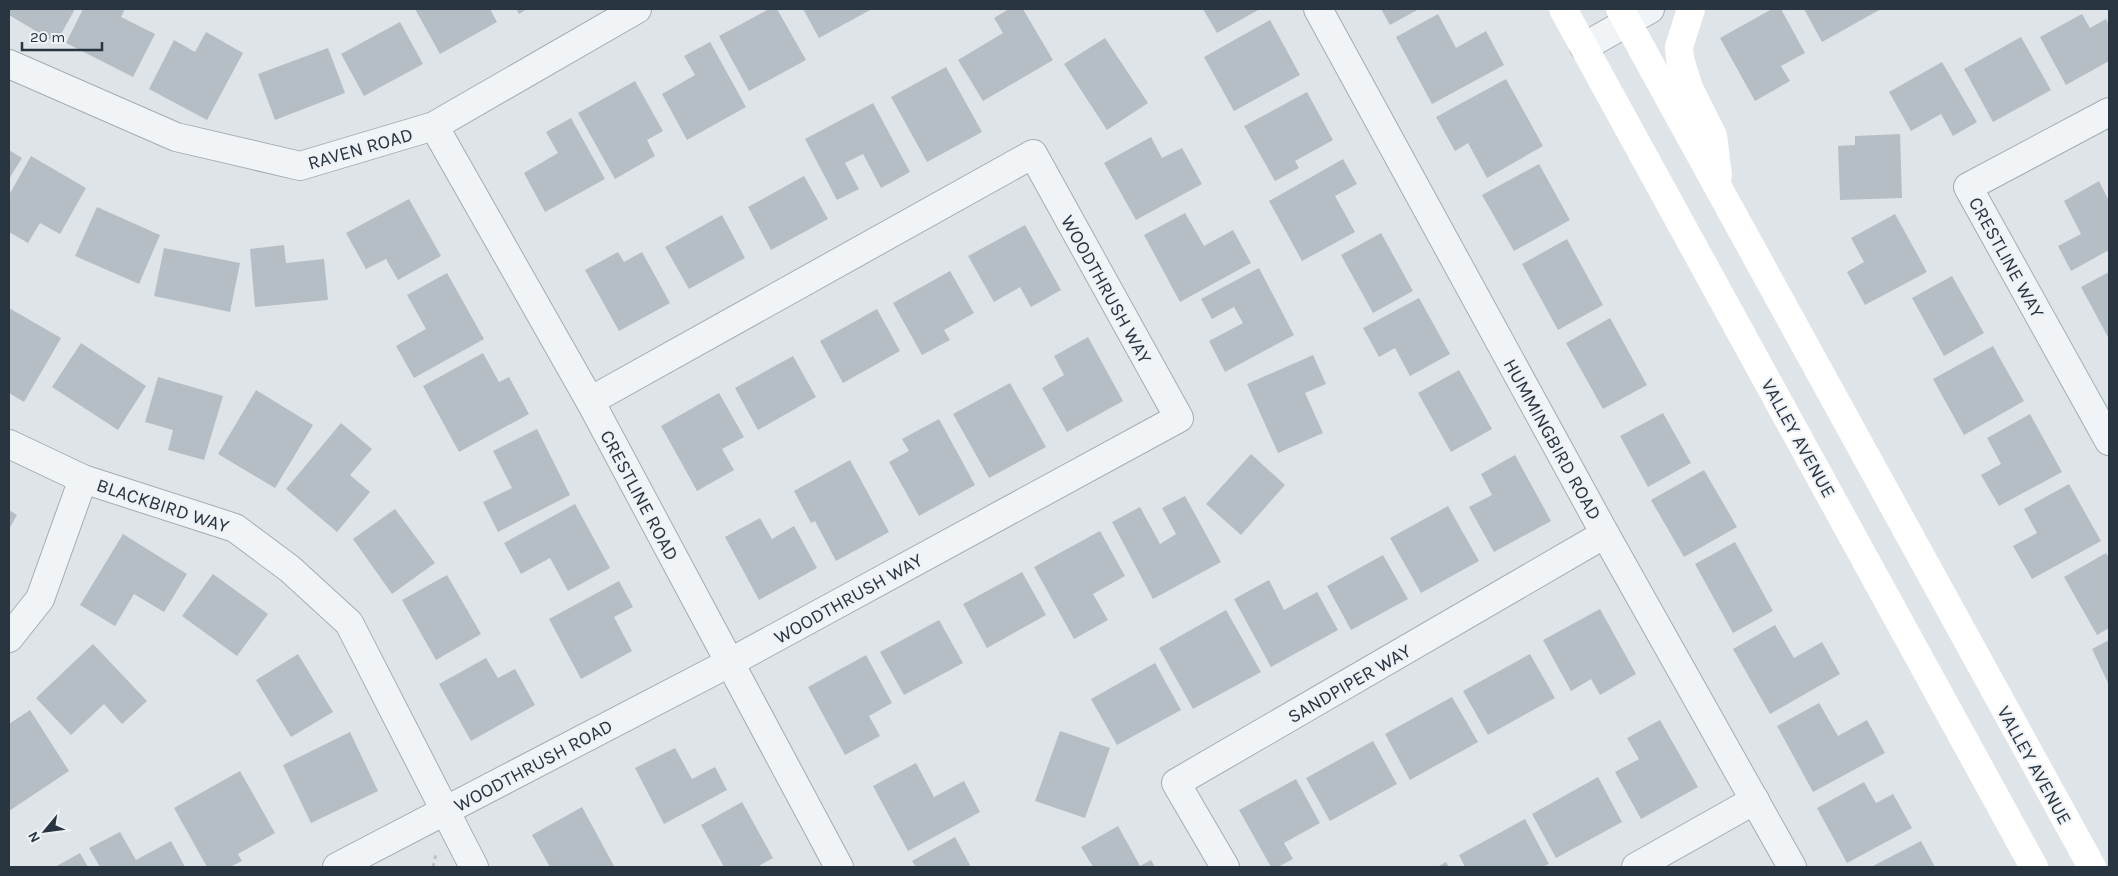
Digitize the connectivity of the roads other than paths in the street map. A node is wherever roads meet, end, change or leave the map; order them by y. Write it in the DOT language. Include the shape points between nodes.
graph roads {
  1 [pos="637,9"];
  2 [pos="1318,9"];
  3 [pos="1563,9"];
  4 [pos="1690,9"];
  5 [pos="1633,13"];
  6 [pos="1584,47"];
  7 [pos="9,64"];
  8 [pos="2109,112"];
  9 [pos="434,126"];
  10 [pos="1720,189"];
  11 [pos="590,401"];
  12 [pos="2109,441"];
  13 [pos="9,444"];
  14 [pos="83,480"];
  15 [pos="1605,534"];
  16 [pos="9,638"];
  17 [pos="729,663"];
  18 [pos="1755,800"];
  19 [pos="445,812"];
  20 [pos="337,867"];
  21 [pos="474,867"];
  22 [pos="839,867"];
  23 [pos="1225,867"];
  24 [pos="1636,867"];
  25 [pos="1792,867"];
  26 [pos="2034,867"];
  27 [pos="2092,867"];
  1 -- 9 [label="street, RAVEN ROAD"];
  2 -- 15 [label="street, HUMMINGBIRD ROAD"];
  3 -- 6 [label="main road, VALLEY AVENUE"];
  4 -- 10 [label="main road, VALLEY AVENUE" via="1679,47 1680,59 1689,88 1713,136"];
  5 -- 6 [label="street"];
  5 -- 10 [label="main road, VALLEY AVENUE"];
  6 -- 26 [label="main road, VALLEY AVENUE"];
  7 -- 9 [label="street, RAVEN ROAD" via="176,137 300,166"];
  8 -- 12 [label="street, CRESTLINE WAY" via="1968,187"];
  9 -- 11 [label="street, CRESTLINE ROAD"];
  10 -- 27 [label="main road, VALLEY AVENUE"];
  11 -- 17 [label="street, CRESTLINE ROAD"];
  11 -- 17 [label="street, WOODTHRUSH WAY" via="1033,154 1179,418"];
  13 -- 14 [label="street, BLACKBIRD WAY"];
  14 -- 16 [label="street" via="40,600"];
  14 -- 19 [label="street, BLACKBIRD WAY" via="235,528 303,581 349,624"];
  15 -- 18 [label="street, HUMMINGBIRD ROAD"];
  15 -- 23 [label="street, SANDPIPER WAY" via="1176,783"];
  17 -- 19 [label="street, WOODTHRUSH ROAD"];
  17 -- 22 [label="street, CRESTLINE ROAD"];
  18 -- 24 [label="street"];
  18 -- 25 [label="street, HUMMINGBIRD ROAD"];
  19 -- 20 [label="street, WOODTHRUSH ROAD"];
  19 -- 21 [label="street, BLACKBIRD WAY"];
}
